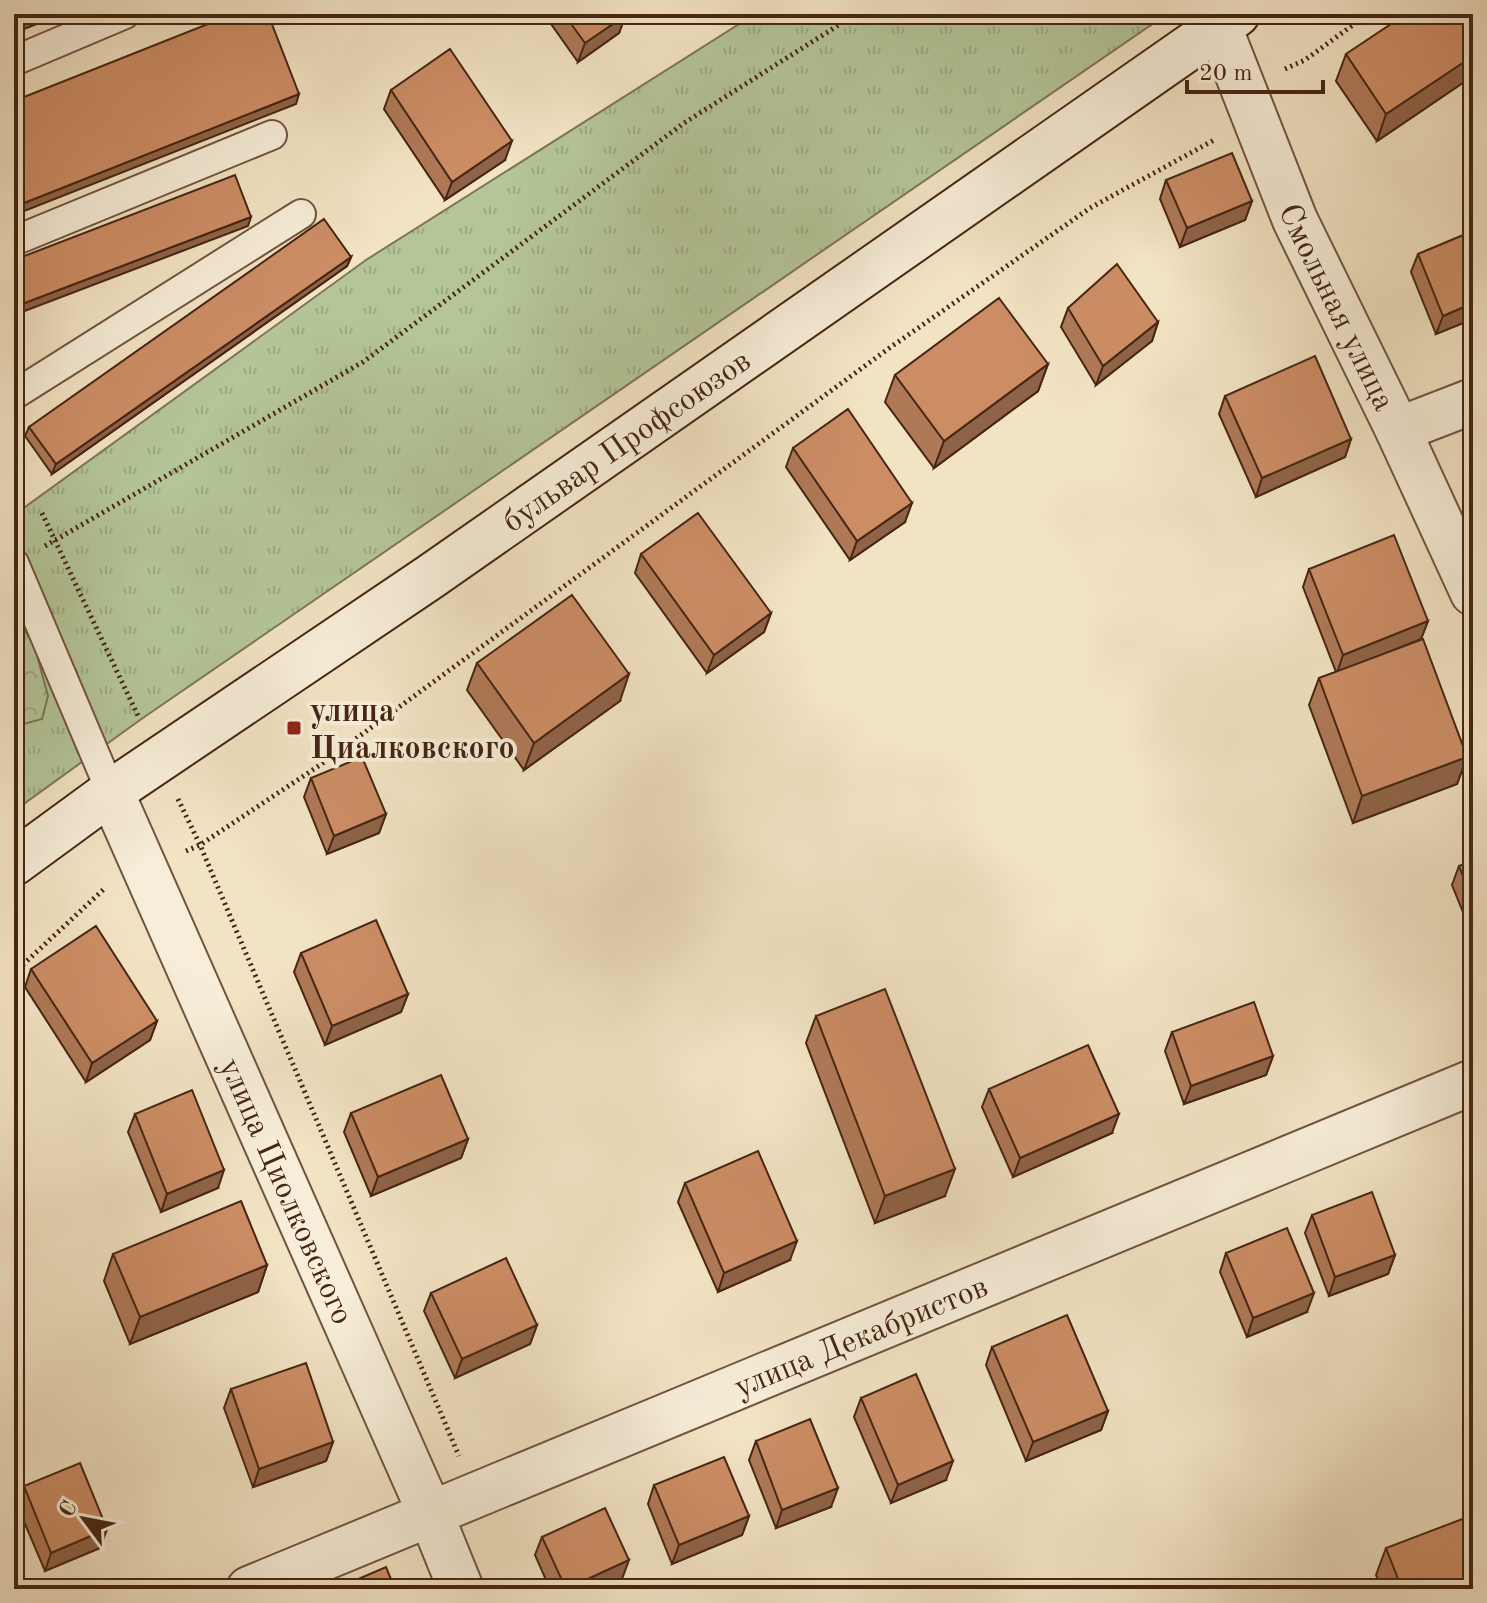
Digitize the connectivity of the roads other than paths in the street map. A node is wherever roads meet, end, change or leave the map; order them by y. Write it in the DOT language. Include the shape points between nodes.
graph roads {
  1 [pos="125,14"];
  2 [pos="1223,18"];
  3 [pos="14,61"];
  4 [pos="272,135"];
  5 [pos="301,214"];
  6 [pos="14,241"];
  7 [pos="14,395"];
  8 [pos="1473,401"];
  9 [pos="1398,430"];
  10 [pos="14,563"];
  11 [pos="1473,593"];
  12 [pos="111,792"];
  13 [pos="14,863"];
  14 [pos="1473,1082"];
  15 [pos="431,1515"];
  16 [pos="249,1589"];
  17 [pos="461,1589"];
  1 -- 3 [label="lane"];
  2 -- 9 [label="street, Смольная улица" via="1295,220"];
  2 -- 12 [label="street, бульвар Профсоюзов" via="456,559"];
  4 -- 6 [label="lane"];
  5 -- 7 [label="lane"];
  8 -- 9 [label="street"];
  9 -- 11 [label="street, Смольная улица"];
  10 -- 12 [label="lane"];
  12 -- 13 [label="street, бульвар Профсоюзов"];
  12 -- 15 [label="street, улица Циолковского"];
  14 -- 15 [label="street, улица Декабристов"];
  15 -- 16 [label="street, улица Декабристов"];
  15 -- 17 [label="street, улица Циолковского"];
}
